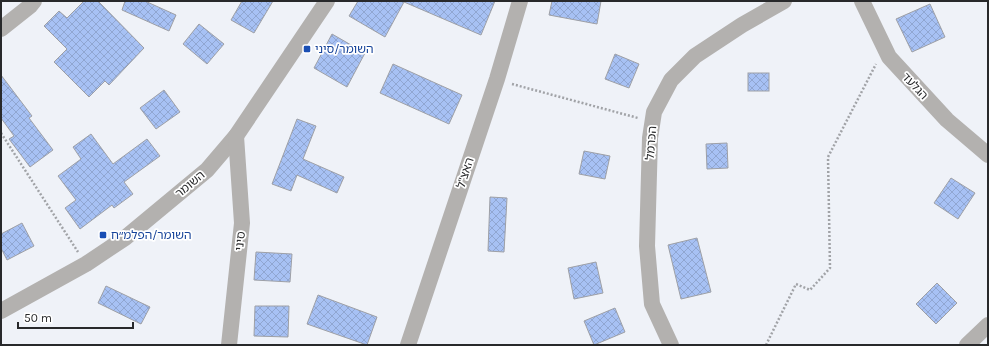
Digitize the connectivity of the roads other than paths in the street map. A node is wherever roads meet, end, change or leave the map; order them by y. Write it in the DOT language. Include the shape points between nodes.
graph roads {
  1 [pos="34,1"];
  2 [pos="328,1"];
  3 [pos="520,1"];
  4 [pos="784,1"];
  5 [pos="862,1"];
  6 [pos="1,29"];
  7 [pos="236,136"];
  8 [pos="988,155"];
  9 [pos="1,311"];
  10 [pos="988,325"];
  11 [pos="229,345"];
  12 [pos="408,345"];
  13 [pos="671,345"];
  14 [pos="967,345"];
  1 -- 6 [label="street"];
  2 -- 7 [label="street, השומר"];
  3 -- 12 [label="street, האצ\"ל" via="497,80"];
  4 -- 13 [label="street, הכרמל" via="695,56 671,80 654,112 650,138 647,246 652,304"];
  5 -- 8 [label="street, הגלעד" via="889,57 947,120"];
  7 -- 9 [label="street, השומר" via="208,170 125,238 86,264"];
  7 -- 11 [label="street, סיני" via="242,223"];
  10 -- 14 [label="street"];
}
